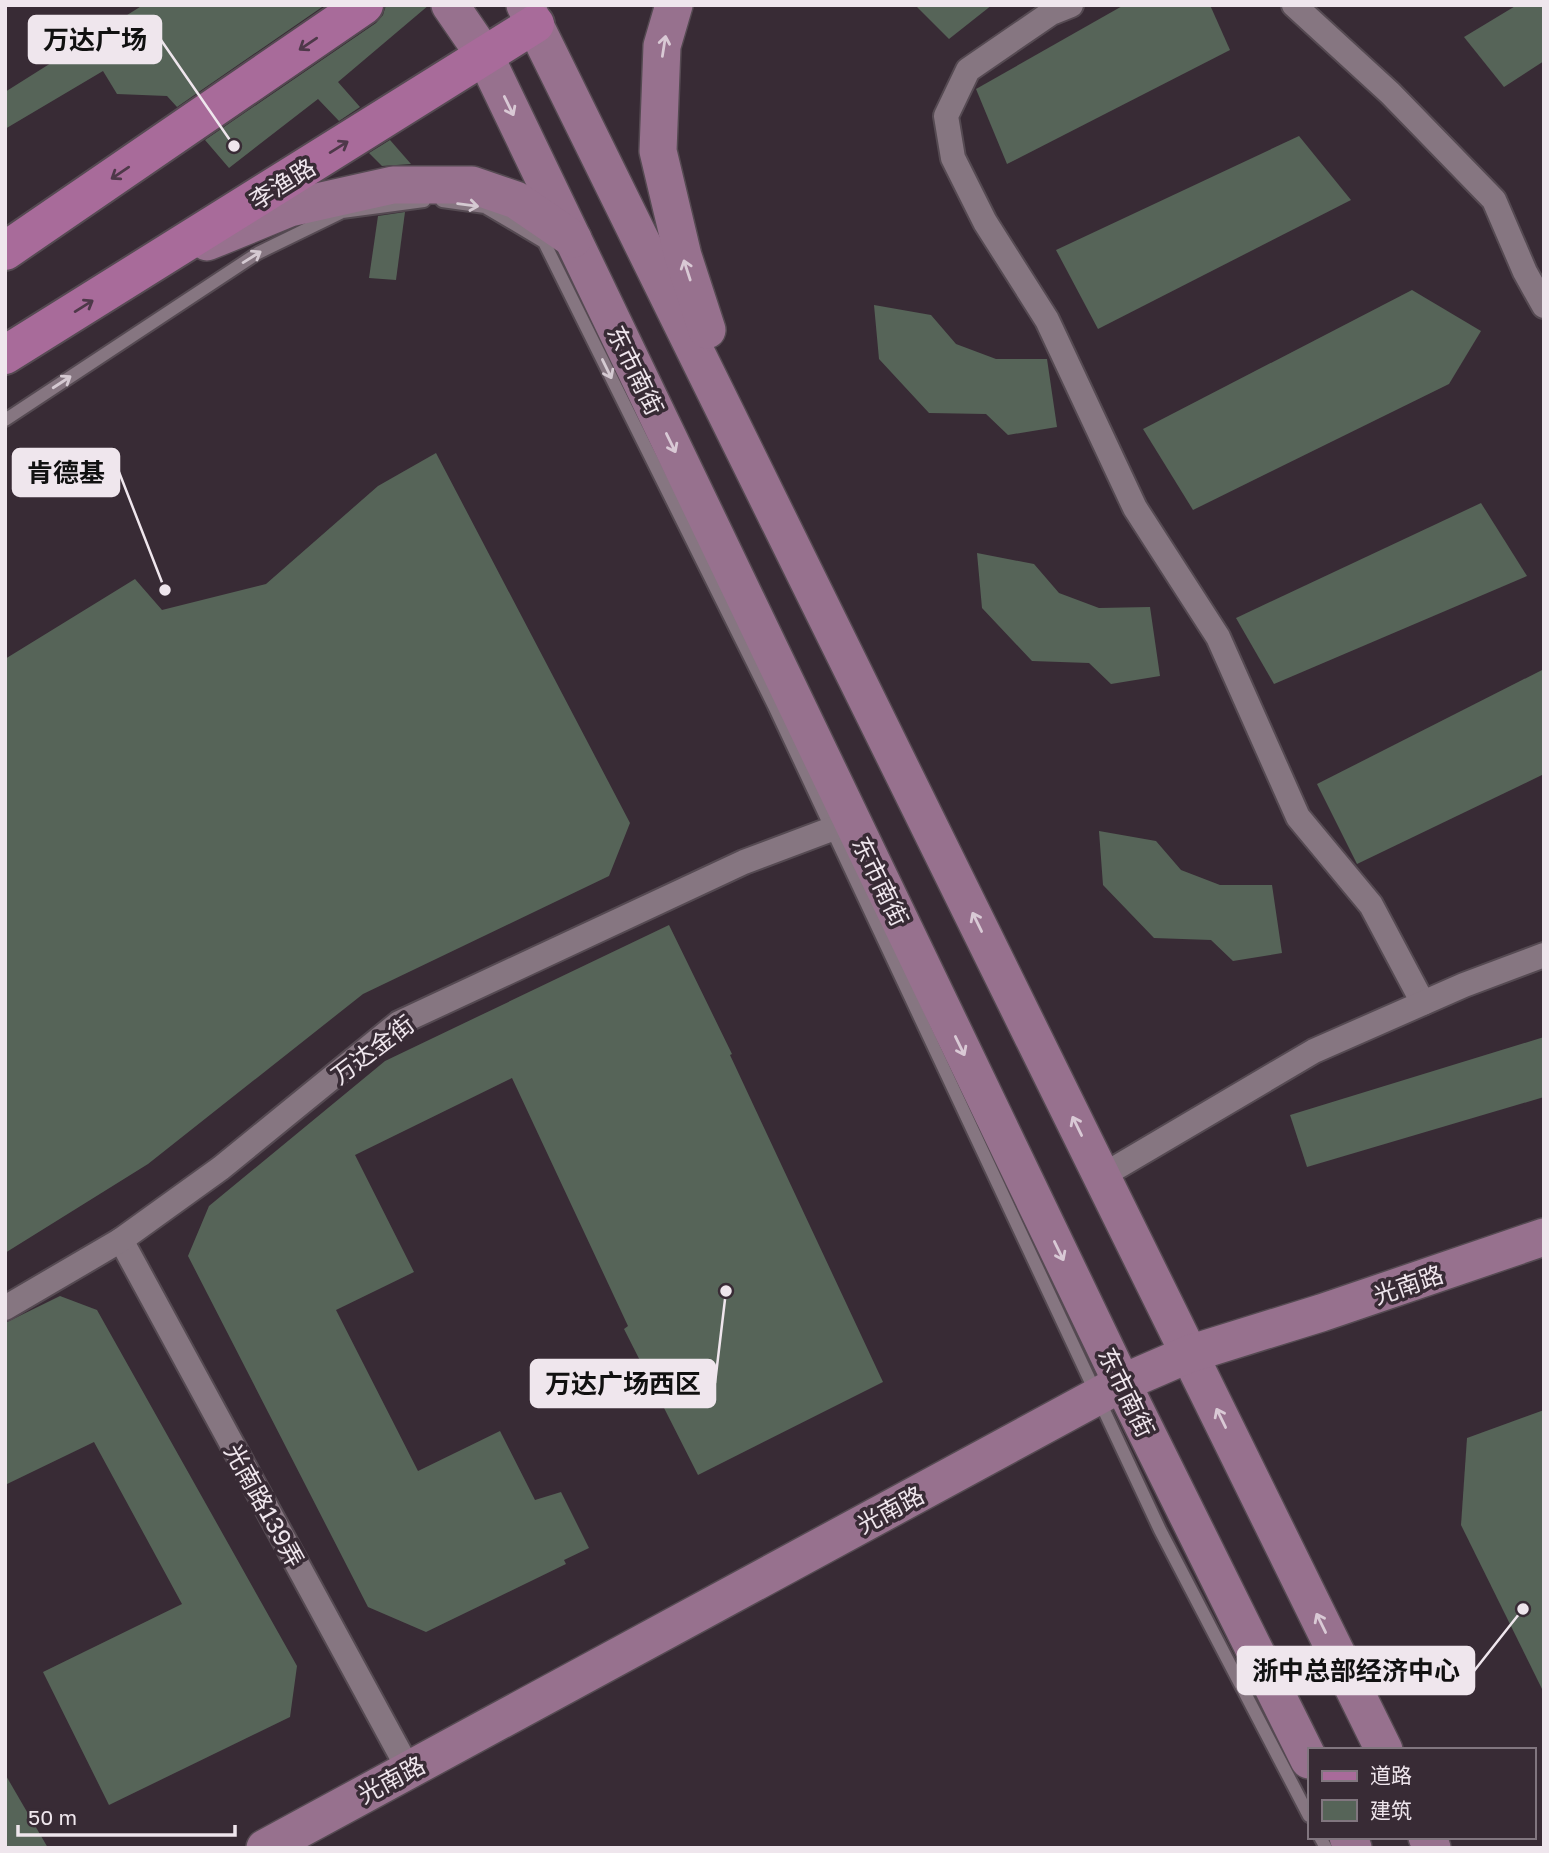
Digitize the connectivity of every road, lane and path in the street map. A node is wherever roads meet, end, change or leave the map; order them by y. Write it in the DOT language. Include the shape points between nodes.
graph roads {
  1 [pos="364,5"];
  2 [pos="450,5"];
  3 [pos="674,5"];
  4 [pos="1071,5"];
  5 [pos="1294,5"];
  6 [pos="538,11"];
  7 [pos="485,56"];
  8 [pos="574,240"];
  9 [pos="5,251"];
  10 [pos="150,265"];
  11 [pos="1544,306"];
  12 [pos="5,355"];
  13 [pos="5,420"];
  14 [pos="745,451"];
  15 [pos="842,825"];
  16 [pos="1544,955"];
  17 [pos="1423,1003"];
  18 [pos="1102,1176"];
  19 [pos="1544,1237"];
  20 [pos="121,1240"];
  21 [pos="5,1308"];
  22 [pos="1189,1354"];
  23 [pos="1110,1390"];
  24 [pos="1383,1748"];
  25 [pos="1308,1758"];
  26 [pos="409,1770"];
  27 [pos="1308,1814"];
  28 [pos="265,1848"];
  1 -- 9 [label="main road, one-way"];
  2 -- 7 [label="main road, 东市南街"];
  14 -- 3 [label="main road, one-way" via="683,256 658,151 662,46"];
  4 -- 17 [label="street" via="1051,13 968,70 946,116 953,158 985,222 1047,320 1135,508 1218,637 1297,817 1371,905"];
  5 -- 11 [label="street" via="1390,93 1494,200"];
  6 -- 7 [label="main road, 李渔路"];
  6 -- 14 [label="main road"];
  7 -- 8 [label="main road, 东市南街, one-way"];
  10 -- 7 [label="main road, 李渔路, one-way"];
  8 -- 10 [label="main road" via="516,200 472,185 393,185 290,208"];
  8 -- 15 [label="main road, 东市南街, one-way"];
  12 -- 10 [label="main road, 李渔路, one-way"];
  13 -- 15 [label="lane, one-way" via="258,253 342,212 434,200 485,207 544,242 774,706"];
  18 -- 14 [label="main road, one-way"];
  15 -- 20 [label="street, 万达金街" via="744,862 399,1023 221,1168"];
  15 -- 23 [label="main road, 东市南街, one-way"];
  16 -- 17 [label="street"];
  17 -- 18 [label="street" via="1314,1051"];
  18 -- 22 [label="main road"];
  19 -- 22 [label="main road, 光南路"];
  20 -- 21 [label="street, 万达金街"];
  20 -- 26 [label="street, 光南路139弄"];
  22 -- 23 [label="main road, 光南路"];
  24 -- 22 [label="main road, one-way"];
  23 -- 25 [label="main road, 东市南街"];
  23 -- 26 [label="main road, 光南路"];
  23 -- 27 [label="lane" via="1160,1530"];
  26 -- 28 [label="main road, 光南路"];
}
